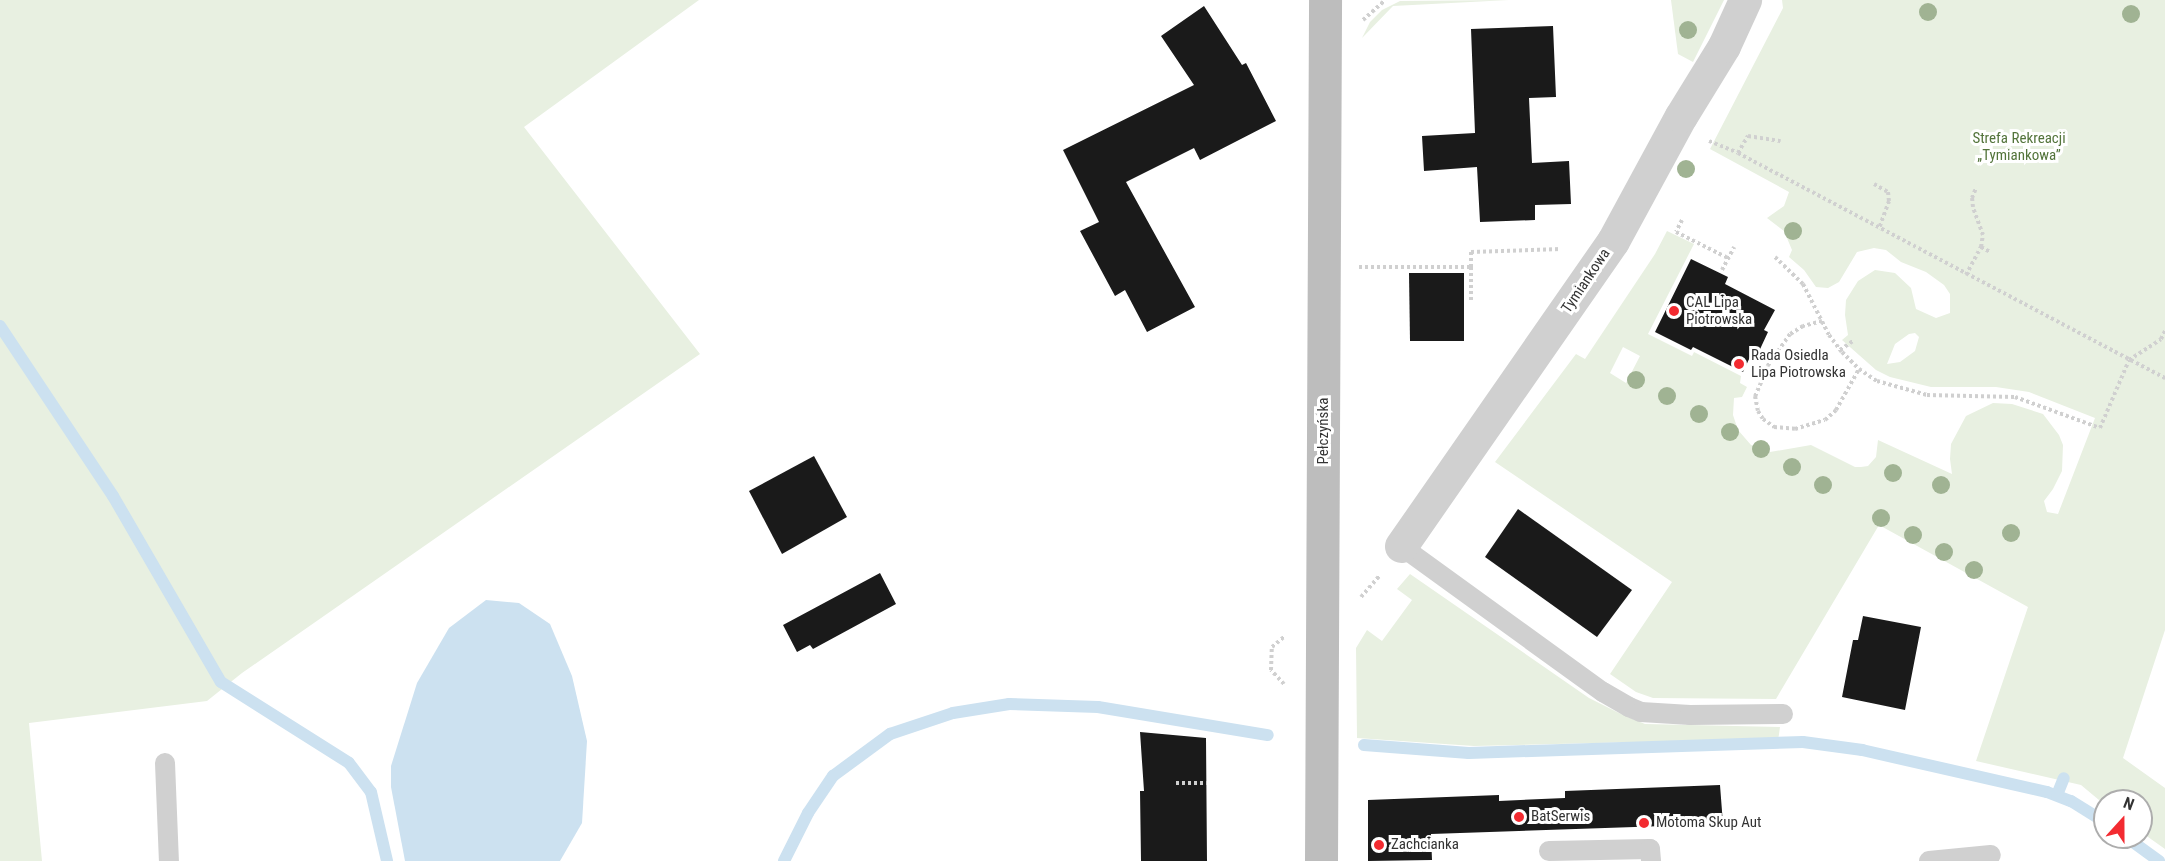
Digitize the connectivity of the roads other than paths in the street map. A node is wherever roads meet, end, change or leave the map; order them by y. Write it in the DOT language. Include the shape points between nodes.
graph roads {
  1 [pos="1325,0"];
  2 [pos="1745,0"];
  3 [pos="1401,546"];
  4 [pos="1783,714"];
  5 [pos="165,763"];
  6 [pos="1549,851"];
  7 [pos="1991,855"];
  8 [pos="169,861"];
  9 [pos="1321,861"];
  10 [pos="1651,861"];
  11 [pos="1929,861"];
  1 -- 9 [label="main road, Pełczyńska"];
  2 -- 3 [label="street, Tymiankowa" via="1724,46 1681,116 1629,216"];
  3 -- 4 [label="lane" via="1602,692 1629,707 1641,712 1690,715"];
  5 -- 8 [label="lane"];
  6 -- 10 [label="lane" via="1650,849"];
  7 -- 11 [label="lane"];
}
